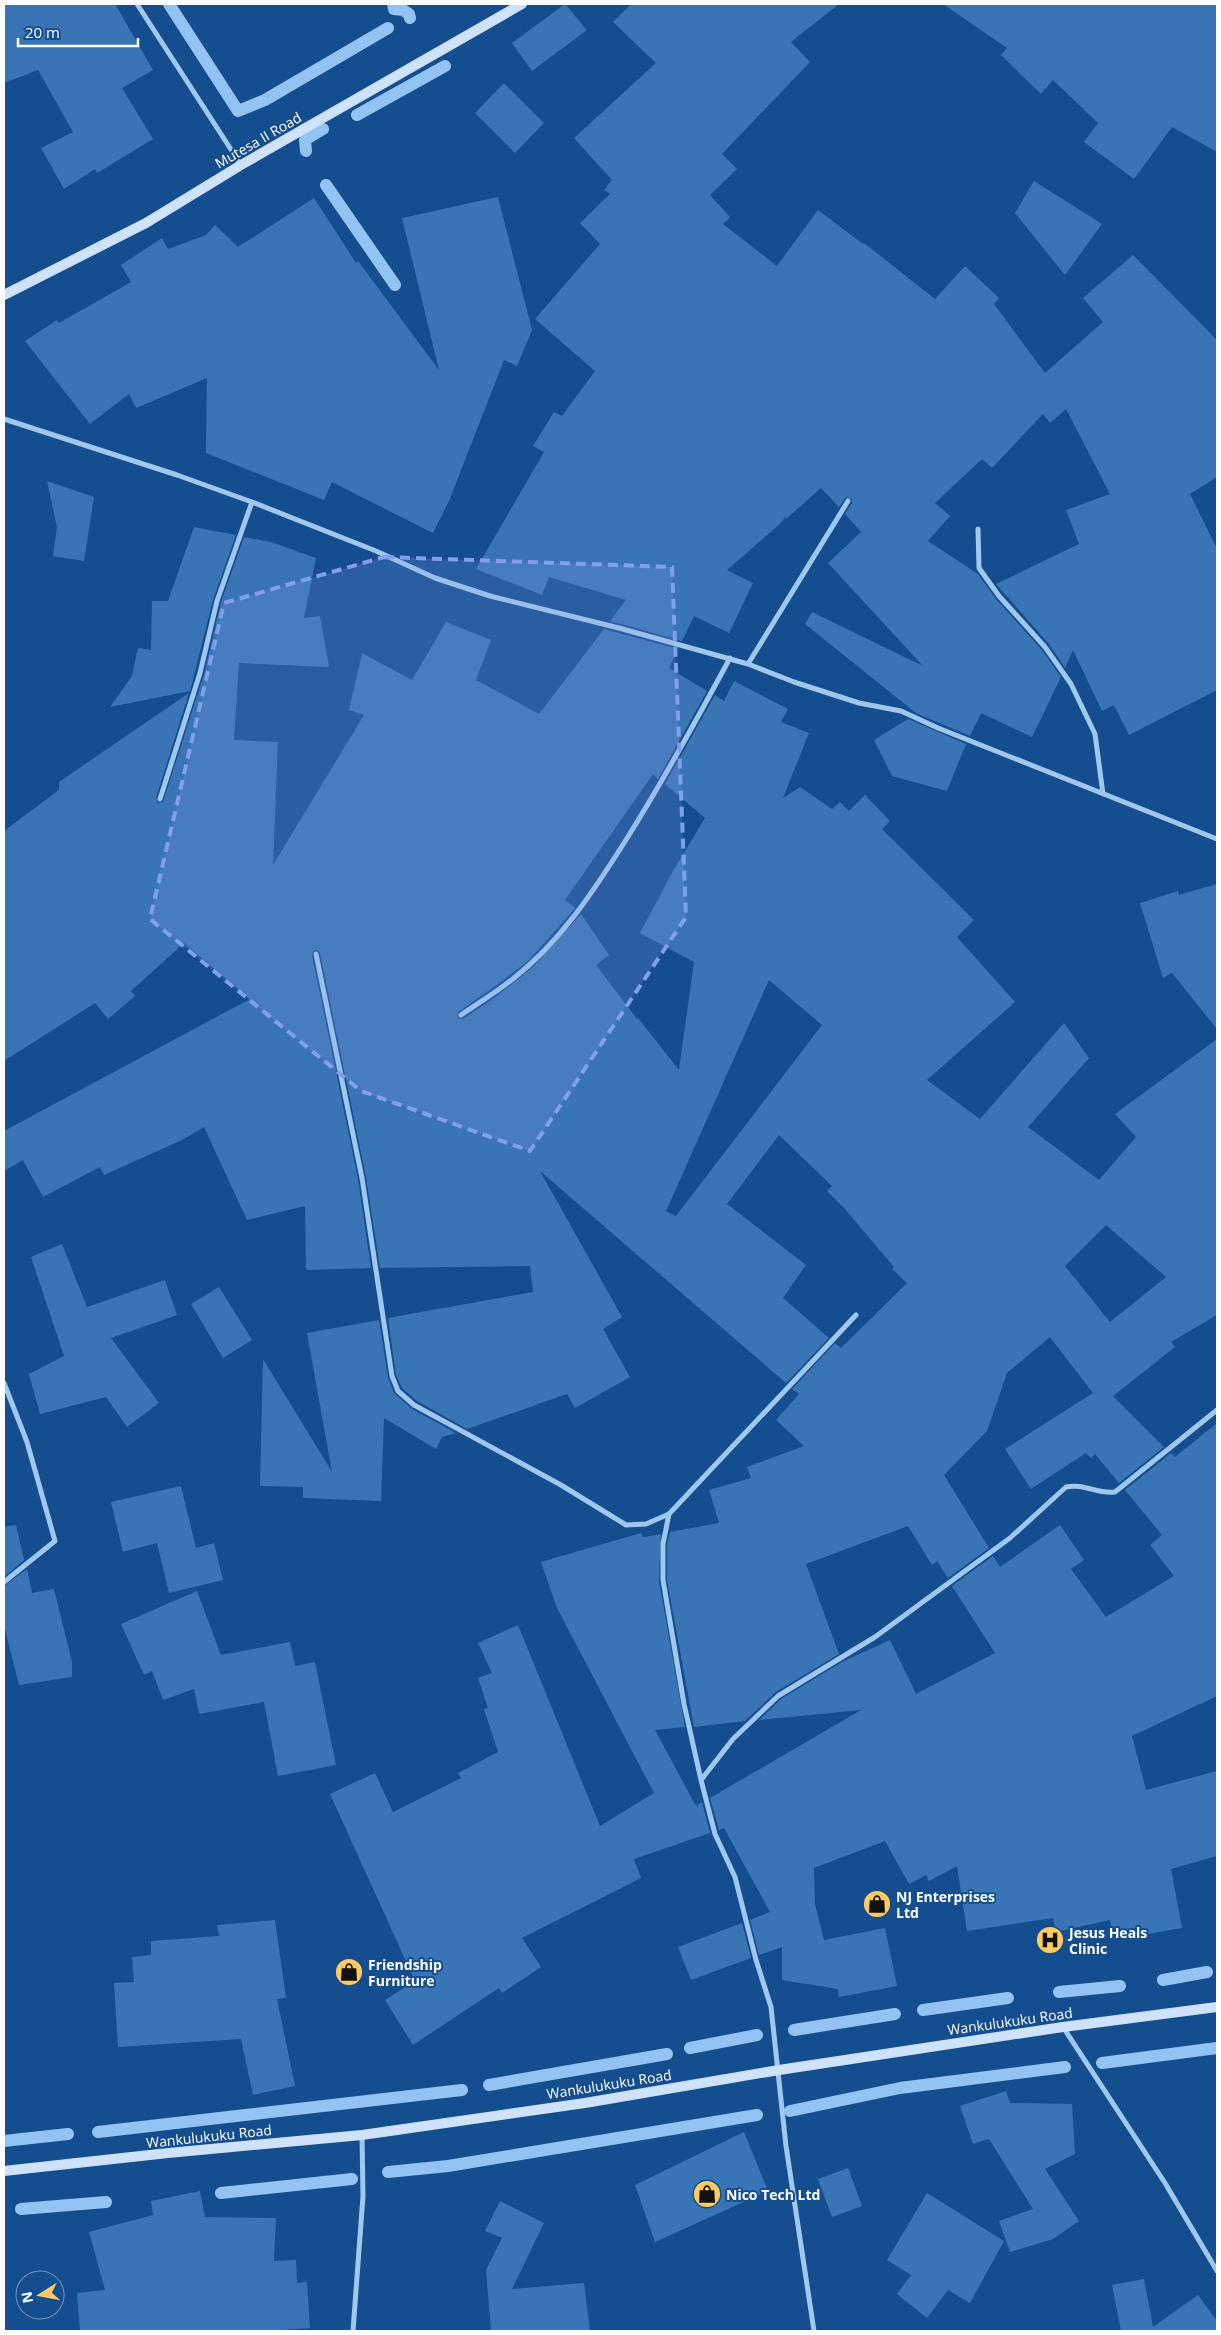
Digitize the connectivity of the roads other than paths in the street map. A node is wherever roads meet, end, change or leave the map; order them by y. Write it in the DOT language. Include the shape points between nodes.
graph roads {
  1 [pos="137,4"];
  2 [pos="522,4"];
  3 [pos="242,165"];
  4 [pos="4,295"];
  5 [pos="4,419"];
  6 [pos="848,501"];
  7 [pos="252,502"];
  8 [pos="978,529"];
  9 [pos="730,658"];
  10 [pos="748,664"];
  11 [pos="1104,794"];
  12 [pos="160,799"];
  13 [pos="1217,838"];
  14 [pos="316,954"];
  15 [pos="461,1015"];
  16 [pos="856,1315"];
  17 [pos="4,1383"];
  18 [pos="1217,1410"];
  19 [pos="669,1514"];
  20 [pos="4,1582"];
  21 [pos="702,1780"];
  22 [pos="1217,2006"];
  23 [pos="1063,2027"];
  24 [pos="780,2070"];
  25 [pos="362,2135"];
  26 [pos="4,2171"];
  27 [pos="1217,2271"];
  28 [pos="353,2331"];
  29 [pos="814,2331"];
  1 -- 3 [label="street"];
  2 -- 3 [label="main road, Mutesa II Road"];
  3 -- 4 [label="main road, Mutesa II Road" via="146,223"];
  5 -- 7 [label="street"];
  6 -- 10 [label="street"];
  7 -- 9 [label="street" via="435,578 490,596"];
  7 -- 12 [label="street" via="217,600 200,673"];
  8 -- 11 [label="street" via="979,568 1071,684 1087,717 1094,734"];
  9 -- 10 [label="street"];
  9 -- 15 [label="street" via="681,749 575,915 514,978"];
  10 -- 11 [label="street" via="859,703 901,711"];
  11 -- 13 [label="street"];
  14 -- 19 [label="street" via="362,1178 392,1376 398,1391 414,1405 561,1485 626,1525 646,1524"];
  16 -- 19 [label="street"];
  17 -- 20 [label="street" via="27,1442 56,1541"];
  18 -- 21 [label="street" via="1115,1492 1103,1493 1077,1485 1066,1487 1002,1544 874,1637 778,1696 733,1739"];
  19 -- 21 [label="street" via="663,1544 663,1580 684,1704"];
  21 -- 24 [label="street" via="715,1834 735,1878 771,2007"];
  22 -- 23 [label="main road, Wankulukuku Road"];
  23 -- 24 [label="main road, Wankulukuku Road"];
  23 -- 27 [label="street" via="1165,2183"];
  24 -- 25 [label="main road, Wankulukuku Road" via="585,2103"];
  24 -- 29 [label="street" via="786,2146"];
  25 -- 26 [label="main road, Wankulukuku Road"];
  25 -- 28 [label="street" via="363,2196"];
}
